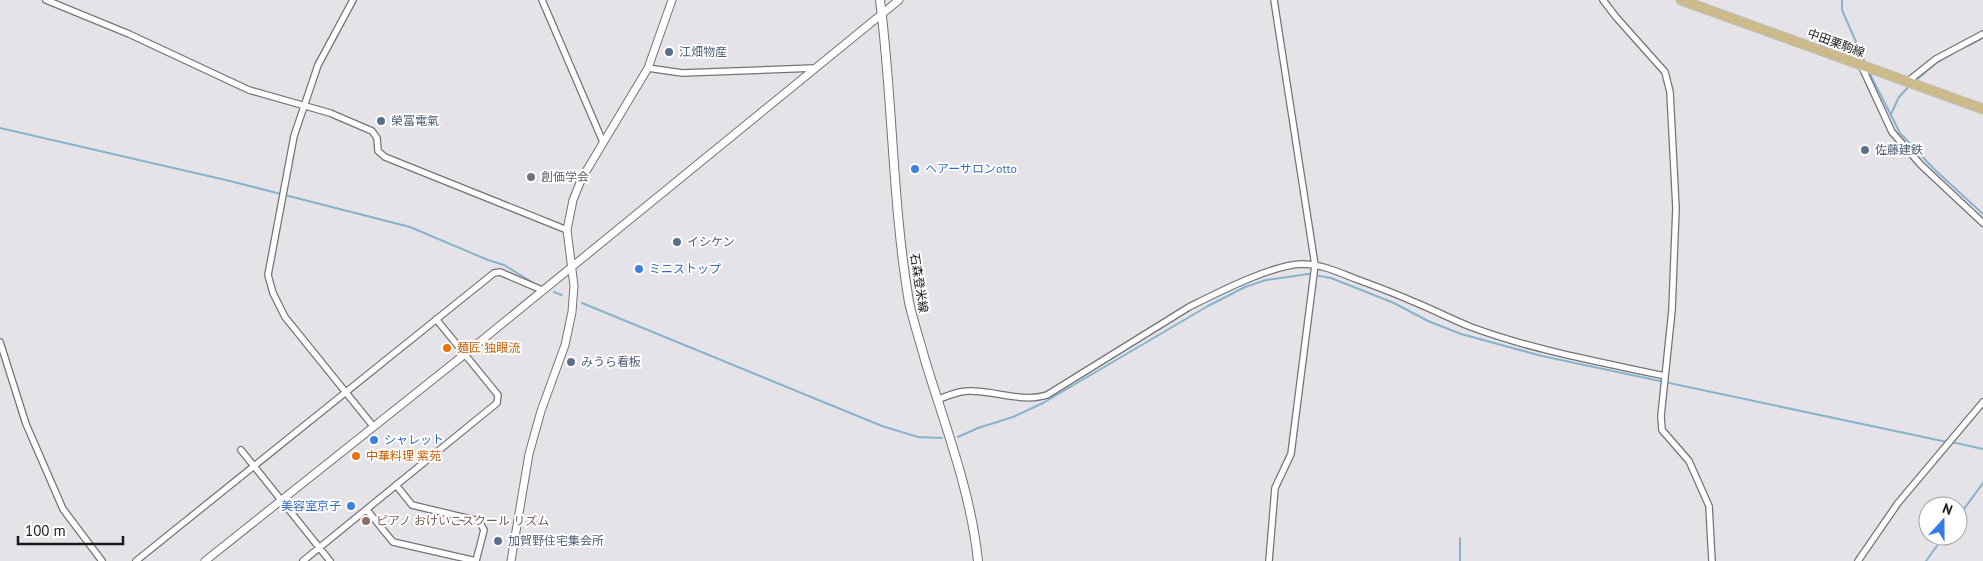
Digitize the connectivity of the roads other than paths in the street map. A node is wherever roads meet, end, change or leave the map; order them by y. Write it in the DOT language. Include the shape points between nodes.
graph roads {
  1 [pos="46,0"];
  2 [pos="353,0"];
  3 [pos="542,0"];
  4 [pos="672,0"];
  5 [pos="880,0"];
  6 [pos="899,0"];
  7 [pos="1274,0"];
  8 [pos="1603,0"];
  9 [pos="1681,0"];
  10 [pos="882,14"];
  11 [pos="1983,34"];
  12 [pos="1861,65"];
  13 [pos="648,68"];
  14 [pos="816,68"];
  15 [pos="1910,83"];
  16 [pos="305,106"];
  17 [pos="1983,109"];
  18 [pos="603,142"];
  19 [pos="1983,223"];
  20 [pos="567,230"];
  21 [pos="572,265"];
  22 [pos="1314,268"];
  23 [pos="542,290"];
  24 [pos="436,319"];
  25 [pos="0,342"];
  26 [pos="464,354"];
  27 [pos="1665,376"];
  28 [pos="345,392"];
  29 [pos="937,400"];
  30 [pos="1983,402"];
  31 [pos="373,426"];
  32 [pos="241,450"];
  33 [pos="254,466"];
  34 [pos="396,486"];
  35 [pos="282,499"];
  36 [pos="367,510"];
  37 [pos="319,548"];
  38 [pos="102,561"];
  39 [pos="136,561"];
  40 [pos="205,561"];
  41 [pos="303,561"];
  42 [pos="330,561"];
  43 [pos="510,561"];
  44 [pos="978,561"];
  45 [pos="1269,561"];
  46 [pos="1712,561"];
  47 [pos="1858,561"];
  1 -- 16 [label="street" via="129,34 249,90"];
  2 -- 16 [label="street" via="318,65"];
  3 -- 18 [label="street"];
  4 -- 13 [label="street"];
  5 -- 10 [label="main road, 石森登米線"];
  6 -- 10 [label="street"];
  7 -- 22 [label="street"];
  8 -- 27 [label="street" via="1665,72 1670,92 1676,208 1672,310"];
  9 -- 12 [label="main road, 中田栗駒線"];
  10 -- 14 [label="street"];
  10 -- 29 [label="main road, 石森登米線" via="909,301"];
  11 -- 15 [label="street" via="1936,59"];
  12 -- 15 [label="main road, 中田栗駒線"];
  12 -- 19 [label="street" via="1892,132 1921,165"];
  13 -- 14 [label="street" via="682,73"];
  13 -- 18 [label="street"];
  14 -- 21 [label="street"];
  15 -- 17 [label="main road, 中田栗駒線"];
  16 -- 20 [label="street" via="372,131 377,138 378,151 385,157"];
  16 -- 28 [label="street" via="294,136 268,275 285,317"];
  18 -- 20 [label="street" via="577,188"];
  20 -- 21 [label="street"];
  21 -- 23 [label="street"];
  21 -- 43 [label="street" via="572,312 565,345 529,454"];
  22 -- 27 [label="street" via="1328,268 1472,327 1582,358"];
  22 -- 29 [label="street" via="1299,264 1281,268 1213,295 1047,395 1030,398 960,392"];
  22 -- 45 [label="street" via="1292,454 1275,488"];
  23 -- 24 [label="street" via="500,272 494,273"];
  23 -- 26 [label="street"];
  24 -- 26 [label="street"];
  24 -- 28 [label="street"];
  25 -- 38 [label="street" via="26,424 63,509"];
  26 -- 31 [label="street"];
  26 -- 34 [label="street" via="498,395 497,403"];
  27 -- 46 [label="street" via="1662,430 1689,461 1709,506"];
  28 -- 31 [label="street"];
  28 -- 33 [label="street"];
  29 -- 44 [label="main road, 石森登米線" via="967,495"];
  30 -- 47 [label="street" via="1898,503"];
  31 -- 35 [label="street"];
  32 -- 33 [label="street"];
  33 -- 35 [label="street"];
  33 -- 39 [label="street"];
  34 -- 36 [label="street"];
  34 -- 36 [label="street" via="412,505 479,521 484,530 476,561 393,542"];
  35 -- 37 [label="street"];
  35 -- 40 [label="street"];
  36 -- 37 [label="street"];
  37 -- 41 [label="street"];
  37 -- 42 [label="street"];
}
